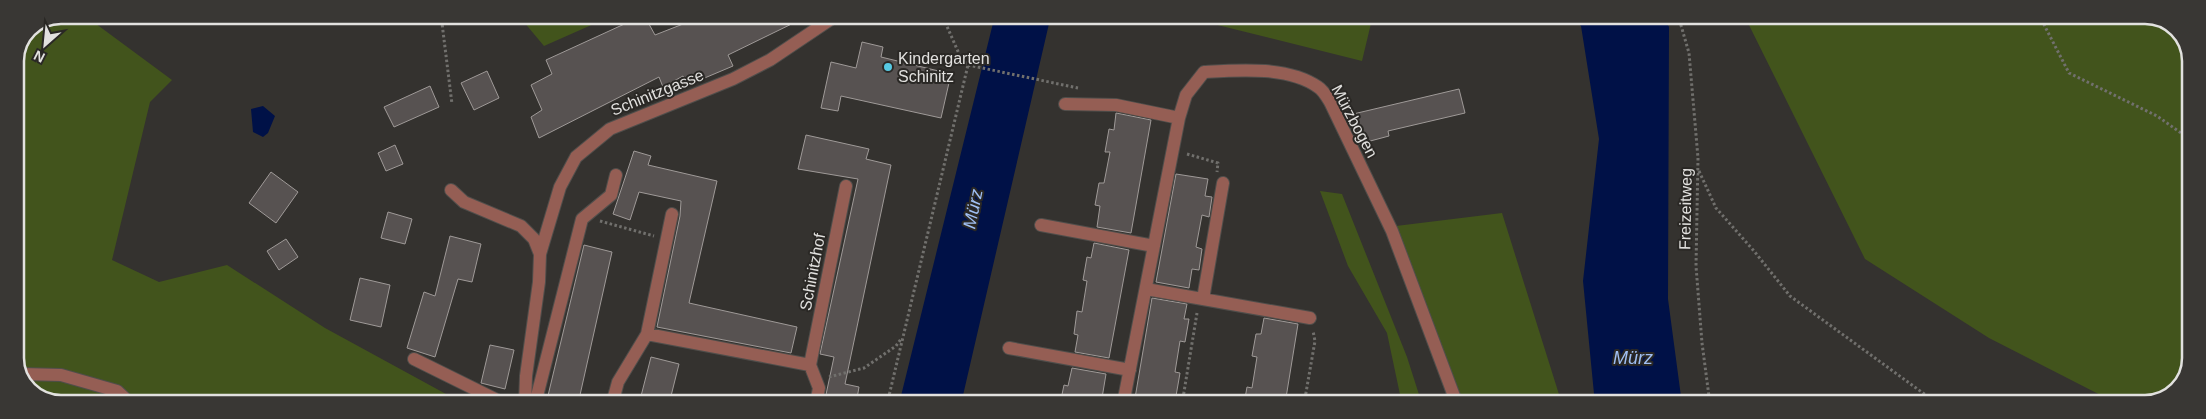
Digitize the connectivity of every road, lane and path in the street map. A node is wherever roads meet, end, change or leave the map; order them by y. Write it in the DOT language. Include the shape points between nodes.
graph roads {
  1 [pos="442,24"];
  2 [pos="824,24"];
  3 [pos="946,24"];
  4 [pos="1681,24"];
  5 [pos="2044,24"];
  6 [pos="968,65"];
  7 [pos="1056,83"];
  8 [pos="452,104"];
  9 [pos="1065,104"];
  10 [pos="1179,118"];
  11 [pos="2182,134"];
  12 [pos="1173,151"];
  13 [pos="1698,168"];
  14 [pos="616,175"];
  15 [pos="1223,182"];
  16 [pos="846,186"];
  17 [pos="451,190"];
  18 [pos="592,211"];
  19 [pos="672,214"];
  20 [pos="1041,225"];
  21 [pos="667,239"];
  22 [pos="1154,246"];
  23 [pos="540,254"];
  24 [pos="1146,289"];
  25 [pos="1201,299"];
  26 [pos="1310,318"];
  27 [pos="647,334"];
  28 [pos="903,337"];
  29 [pos="1009,348"];
  30 [pos="414,359"];
  31 [pos="810,365"];
  32 [pos="1130,370"];
  33 [pos="28,374"];
  34 [pos="820,388"];
  35 [pos="121,395"];
  36 [pos="487,395"];
  37 [pos="525,395"];
  38 [pos="538,395"];
  39 [pos="614,395"];
  40 [pos="818,395"];
  41 [pos="889,395"];
  42 [pos="1125,395"];
  43 [pos="1184,395"];
  44 [pos="1306,395"];
  45 [pos="1454,395"];
  46 [pos="1709,395"];
  47 [pos="1926,395"];
  1 -- 8 [label="path"];
  2 -- 23 [label="street, Schinitzgasse" via="770,60 732,79 610,129 576,157 560,187"];
  3 -- 6 [label="path" via="960,56"];
  4 -- 13 [label="path, Freizeitweg" via="1689,53"];
  5 -- 11 [label="path" via="2069,72 2157,116"];
  6 -- 7 [label="path"];
  6 -- 28 [label="path"];
  9 -- 10 [label="street" via="1116,105"];
  10 -- 12 [label="street, Mürzbogen"];
  10 -- 45 [label="street, Mürzbogen" via="1186,94 1204,72 1268,71 1300,78 1320,87 1392,231"];
  12 -- 15 [label="path" via="1218,163 1216,182"];
  12 -- 22 [label="street, Mürzbogen"];
  13 -- 46 [label="path, Freizeitweg" via="1696,266"];
  13 -- 47 [label="path" via="1716,208 1790,296"];
  14 -- 18 [label="street" via="611,195"];
  15 -- 25 [label="street"];
  16 -- 31 [label="street, Schinitzhof"];
  17 -- 23 [label="street" via="464,202 521,226 534,238"];
  18 -- 21 [label="path" via="602,223"];
  18 -- 38 [label="street" via="582,219"];
  19 -- 21 [label="street"];
  20 -- 22 [label="street"];
  21 -- 27 [label="street"];
  22 -- 24 [label="street, Mürzbogen"];
  23 -- 37 [label="street, Schinitzgasse"];
  24 -- 25 [label="street"];
  24 -- 32 [label="street, Mürzbogen"];
  25 -- 26 [label="street"];
  25 -- 43 [label="path"];
  26 -- 44 [label="path" via="1315,341"];
  27 -- 31 [label="street"];
  27 -- 39 [label="street" via="618,382"];
  28 -- 34 [label="path" via="879,360 864,368 830,376"];
  28 -- 41 [label="path"];
  29 -- 32 [label="street"];
  30 -- 36 [label="street"];
  31 -- 34 [label="street"];
  32 -- 42 [label="street, Mürzbogen"];
  33 -- 35 [label="street" via="61,374"];
  34 -- 40 [label="street"];
}
